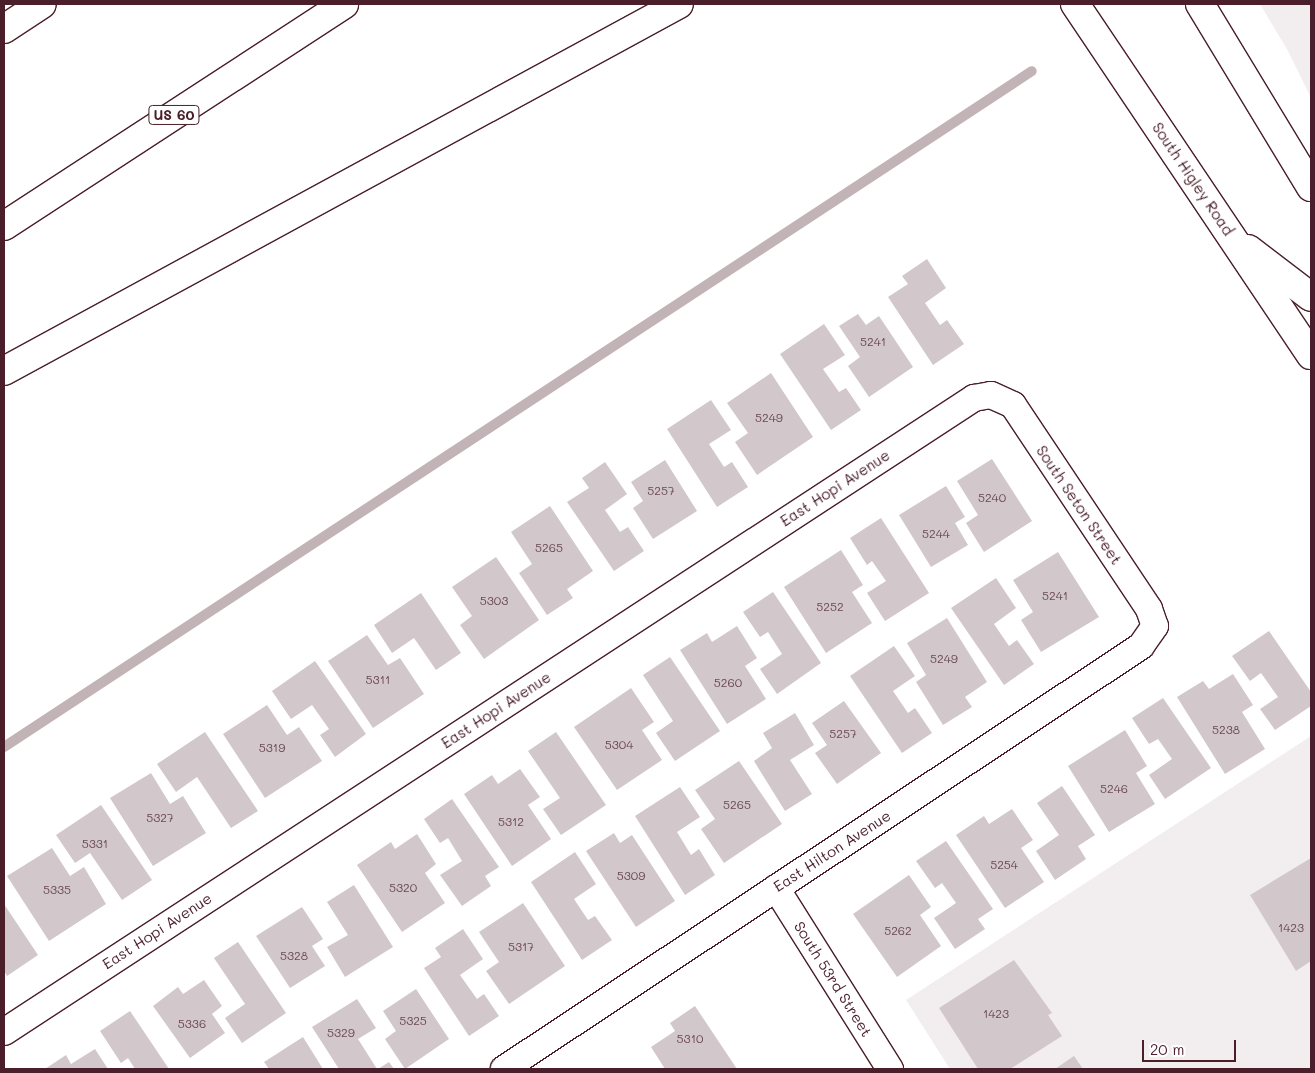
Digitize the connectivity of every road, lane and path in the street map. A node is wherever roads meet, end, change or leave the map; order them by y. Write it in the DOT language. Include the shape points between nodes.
graph roads {
  1 [pos="42,4"];
  2 [pos="344,4"];
  3 [pos="679,4"];
  4 [pos="1075,4"];
  5 [pos="1200,4"];
  6 [pos="4,29"];
  7 [pos="1311,187"];
  8 [pos="4,226"];
  9 [pos="1233,238"];
  10 [pos="1311,297"];
  11 [pos="1311,355"];
  12 [pos="4,371"];
  13 [pos="991,395"];
  14 [pos="1155,626"];
  15 [pos="776,888"];
  16 [pos="4,1032"];
  17 [pos="504,1069"];
  18 [pos="890,1069"];
  1 -- 6 [label="main road"];
  2 -- 8 [label="main road, US 60"];
  3 -- 12 [label="main road"];
  4 -- 9 [label="main road, South Higley Road"];
  5 -- 7 [label="main road"];
  9 -- 10 [label="main road"];
  9 -- 11 [label="main road, South Higley Road"];
  13 -- 14 [label="street, South Seton Street" via="1013,405 1149,609"];
  13 -- 16 [label="street, East Hopi Avenue" via="974,398"];
  14 -- 15 [label="street, East Hilton Avenue" via="1141,646"];
  15 -- 17 [label="street, East Hilton Avenue"];
  15 -- 18 [label="street, South 53rd Street"];
}
